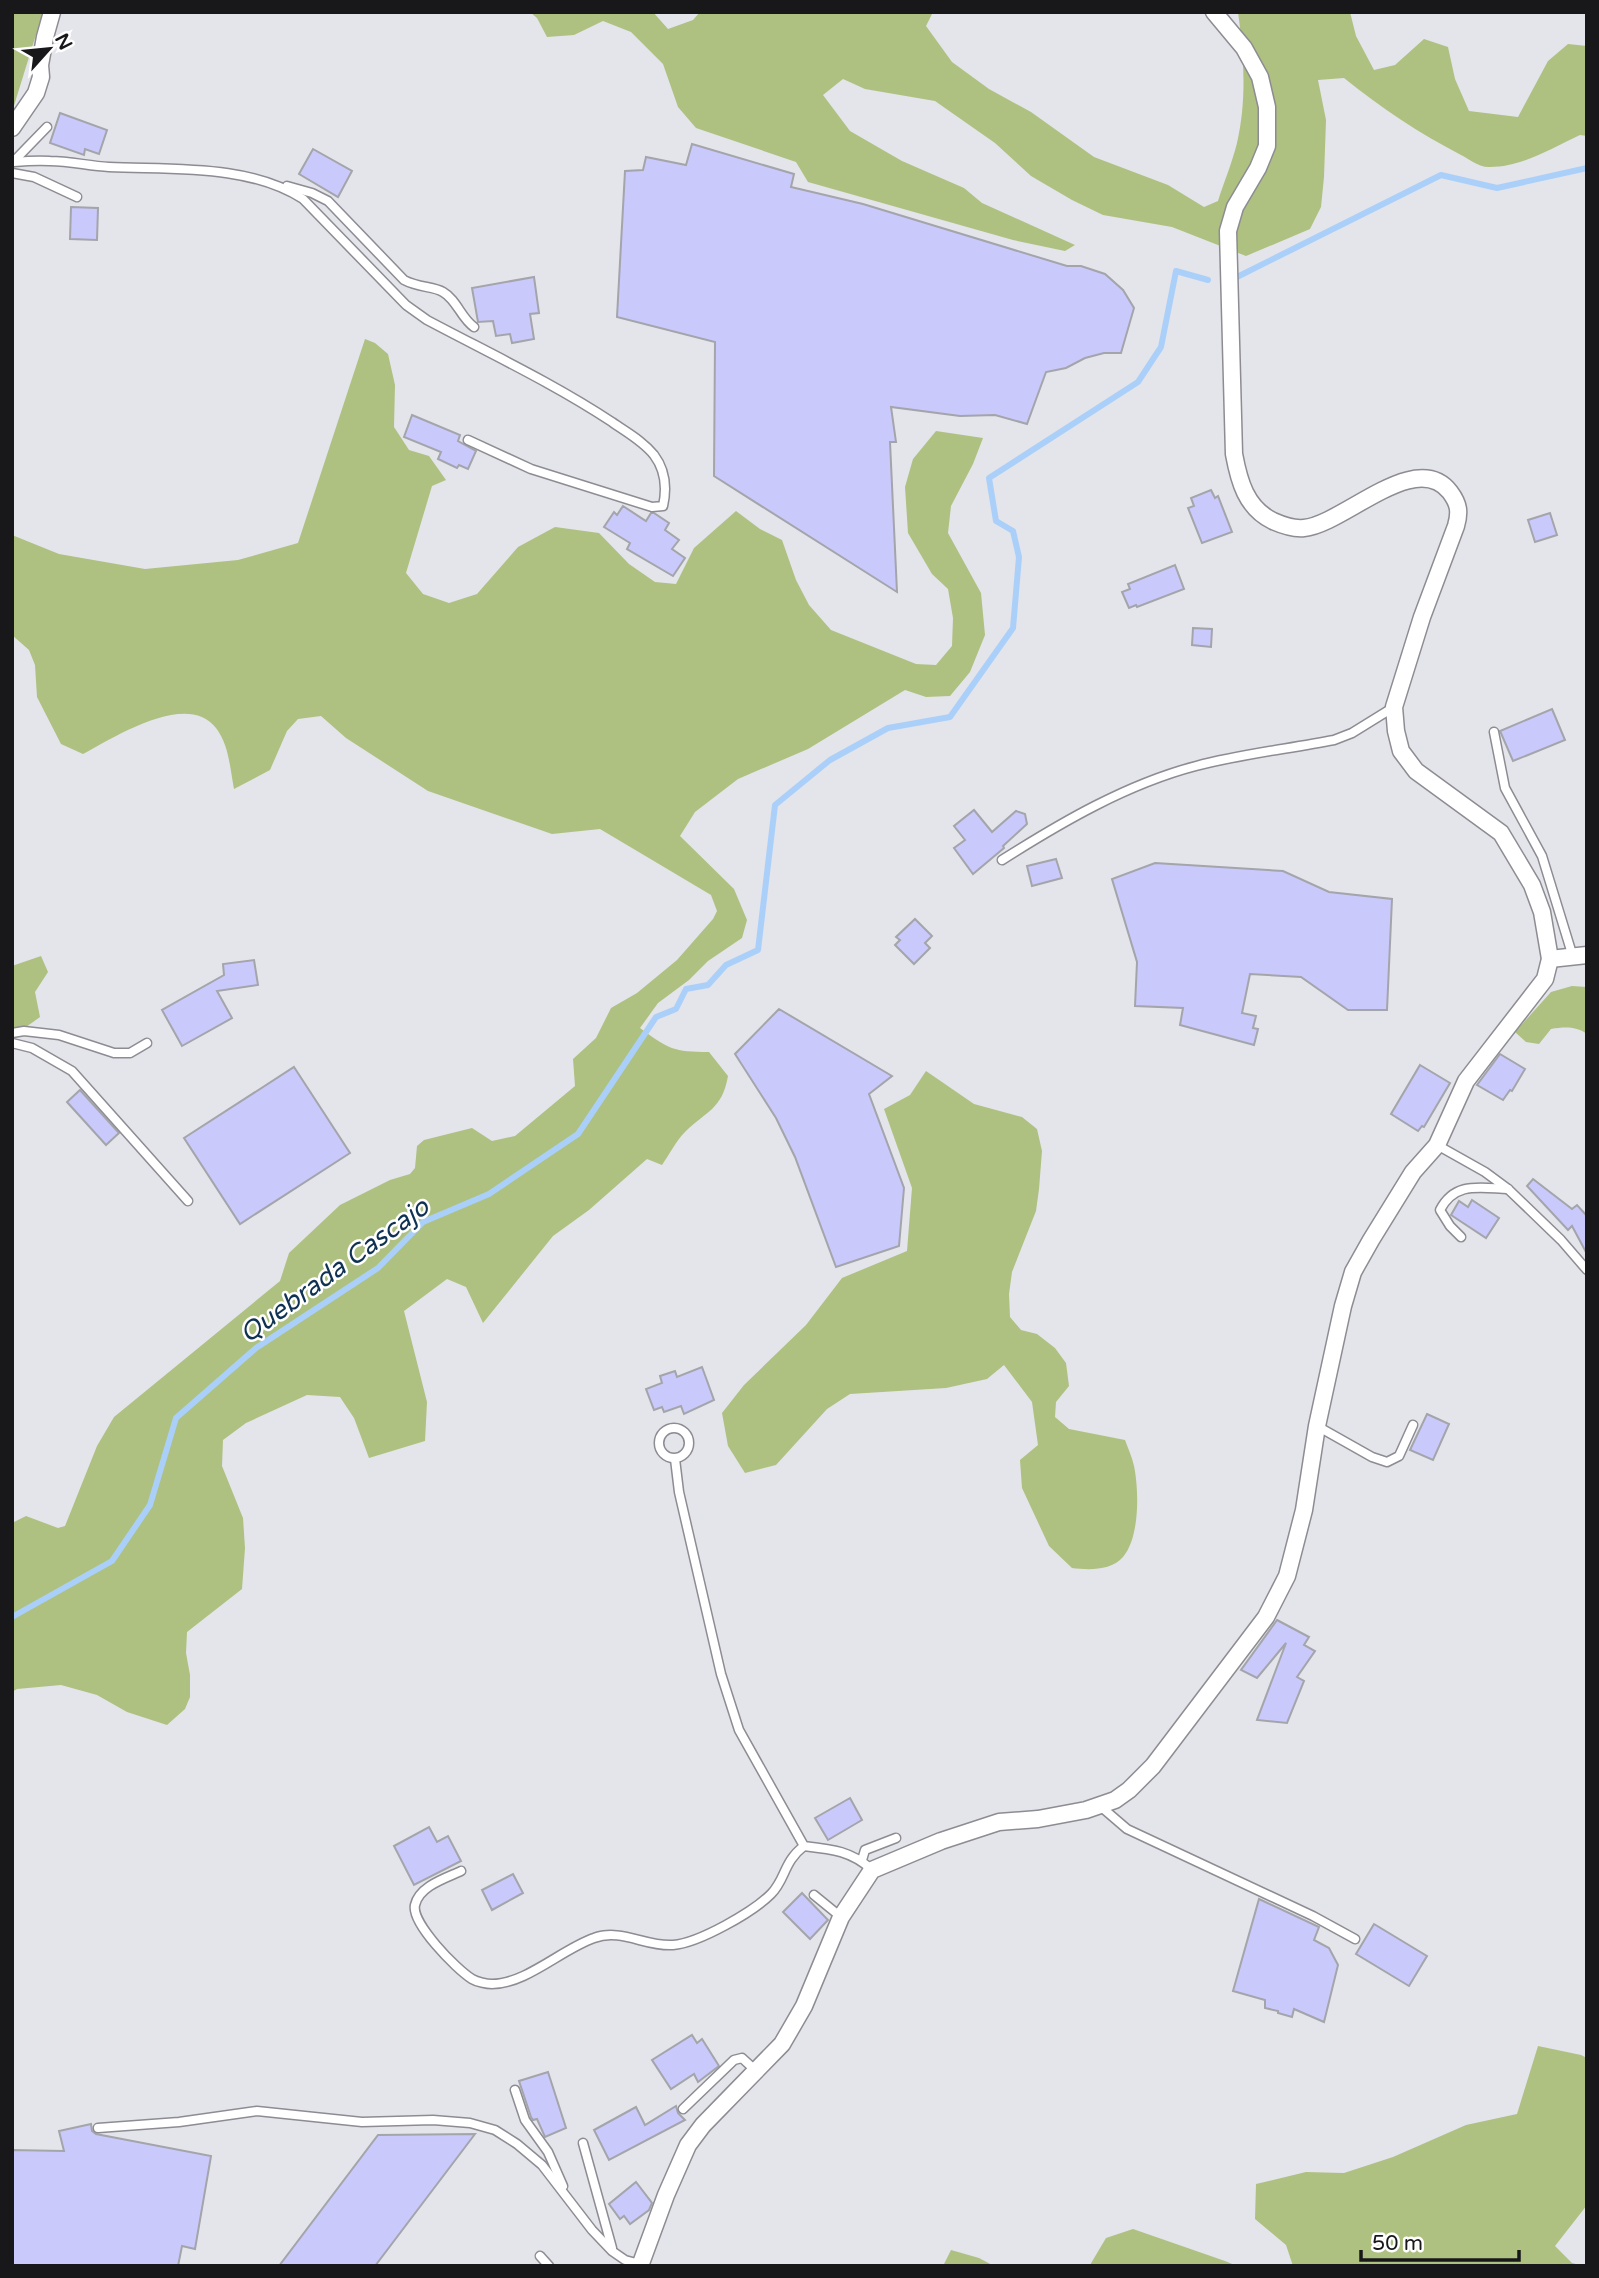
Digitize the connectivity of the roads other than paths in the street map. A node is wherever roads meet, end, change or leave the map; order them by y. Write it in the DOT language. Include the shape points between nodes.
graph roads {
  1 [pos="52,12"];
  2 [pos="1220,15"];
  3 [pos="47,127"];
  4 [pos="12,128"];
  5 [pos="12,162"];
  6 [pos="12,173"];
  7 [pos="267,182"];
  8 [pos="77,197"];
  9 [pos="474,327"];
  10 [pos="468,440"];
  11 [pos="1394,707"];
  12 [pos="1494,732"];
  13 [pos="1002,860"];
  14 [pos="1580,956"];
  15 [pos="1550,959"];
  16 [pos="12,1034"];
  17 [pos="12,1043"];
  18 [pos="147,1043"];
  19 [pos="1437,1145"];
  20 [pos="1508,1189"];
  21 [pos="188,1201"];
  22 [pos="1461,1237"];
  23 [pos="1587,1270"];
  24 [pos="1413,1425"];
  25 [pos="1317,1426"];
  26 [pos="675,1459"];
  27 [pos="1100,1805"];
  28 [pos="896,1838"];
  29 [pos="804,1846"];
  30 [pos="867,1865"];
  31 [pos="461,1871"];
  32 [pos="814,1895"];
  33 [pos="841,1917"];
  34 [pos="1355,1938"];
  35 [pos="755,2070"];
  36 [pos="515,2090"];
  37 [pos="683,2109"];
  38 [pos="98,2128"];
  39 [pos="583,2143"];
  40 [pos="567,2196"];
  41 [pos="612,2251"];
  42 [pos="540,2256"];
  43 [pos="640,2265"];
  44 [pos="549,2266"];
  1 -- 4 [label="street" via="36,93"];
  2 -- 11 [label="street" via="1260,77 1267,107 1267,146 1235,207 1228,232 1234,454 1240,483 1253,506 1268,518 1301,529 1323,524 1412,478 1427,478 1445,486 1457,500 1460,513"];
  3 -- 5 [label="lane"];
  5 -- 7 [label="lane" via="52,160 236,175"];
  6 -- 8 [label="lane" via="34,177"];
  7 -- 9 [label="lane" via="312,192 328,201 404,280 440,290"];
  7 -- 10 [label="lane" via="303,200 427,320 585,404 639,440 664,473 663,506 652,507 531,469"];
  11 -- 13 [label="lane" via="1334,740 1196,766 1158,778 1073,817"];
  11 -- 15 [label="street" via="1401,751 1416,771 1501,833 1532,885"];
  12 -- 14 [label="lane" via="1505,788 1542,856"];
  14 -- 15 [label="street"];
  15 -- 19 [label="street" via="1545,979 1466,1082"];
  16 -- 18 [label="lane" via="59,1035 114,1053 130,1053"];
  17 -- 21 [label="lane" via="41,1052 72,1071"];
  19 -- 20 [label="lane"];
  19 -- 25 [label="street" via="1413,1172 1353,1272"];
  20 -- 22 [label="lane" via="1462,1188 1445,1200 1440,1210"];
  20 -- 23 [label="lane"];
  24 -- 25 [label="lane" via="1399,1456 1387,1462"];
  25 -- 27 [label="street" via="1309,1488 1287,1576 1266,1617 1153,1766 1129,1790"];
  26 -- 29 [label="lane" via="678,1492 721,1674 739,1730"];
  27 -- 30 [label="street" via="1038,1819 999,1822"];
  27 -- 34 [label="lane" via="1128,1829"];
  28 -- 30 [label="lane" via="865,1850"];
  29 -- 30 [label="lane" via="846,1852"];
  29 -- 31 [label="lane" via="772,1893 732,1922 697,1939 673,1945 612,1935 595,1937 523,1975 491,1984 473,1979 454,1962 415,1914 415,1902 428,1888"];
  30 -- 33 [label="street"];
  32 -- 33 [label="lane"];
  33 -- 35 [label="street" via="804,2006 782,2044"];
  35 -- 37 [label="lane" via="741,2058 734,2060"];
  35 -- 43 [label="street" via="688,2145"];
  36 -- 40 [label="lane" via="525,2120 548,2152"];
  38 -- 40 [label="lane" via="257,2112 362,2122 470,2123 495,2130 517,2144"];
  39 -- 41 [label="lane"];
  40 -- 41 [label="lane"];
  41 -- 43 [label="lane"];
  42 -- 44 [label="lane"];
}
